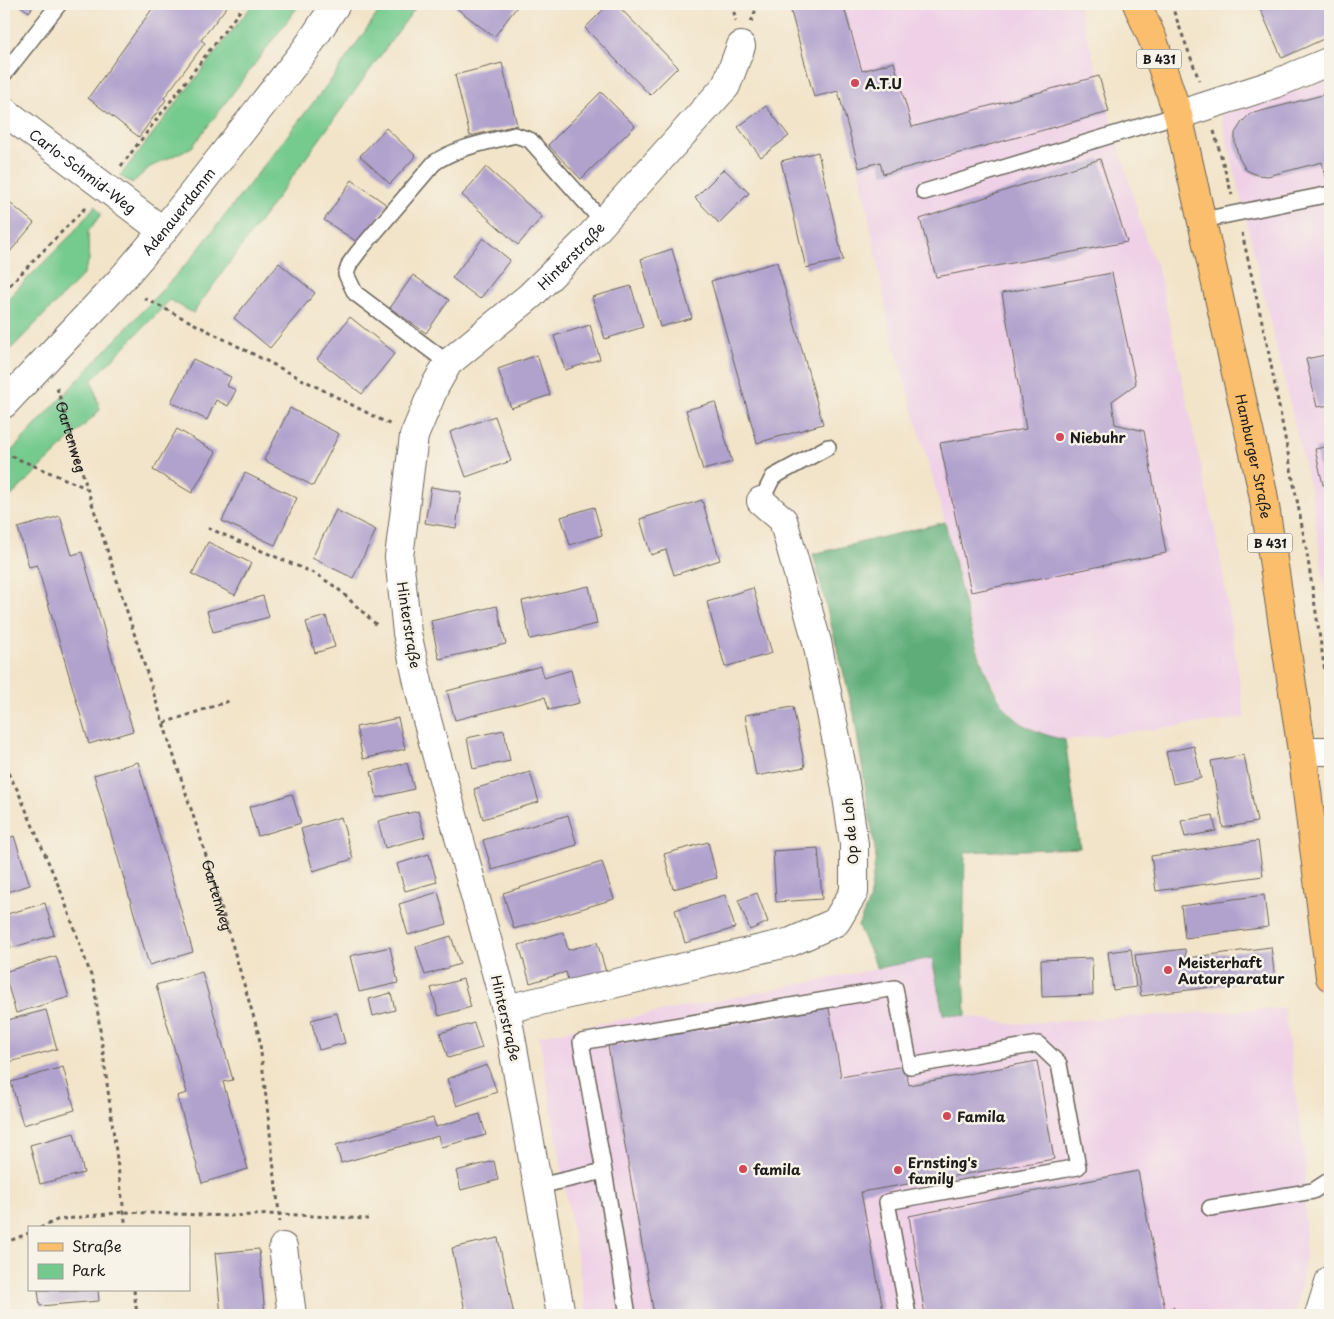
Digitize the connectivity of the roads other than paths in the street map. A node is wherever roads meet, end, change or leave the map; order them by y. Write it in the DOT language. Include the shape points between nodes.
graph roads {
  1 [pos="59,4"];
  2 [pos="336,4"];
  3 [pos="1137,4"];
  4 [pos="740,46"];
  5 [pos="1330,61"];
  6 [pos="4,74"];
  7 [pos="4,110"];
  8 [pos="1178,115"];
  9 [pos="924,192"];
  10 [pos="1330,194"];
  11 [pos="1203,220"];
  12 [pos="603,222"];
  13 [pos="163,231"];
  14 [pos="448,363"];
  15 [pos="4,404"];
  16 [pos="828,447"];
  17 [pos="761,501"];
  18 [pos="1302,751"];
  19 [pos="1330,752"];
  20 [pos="1330,978"];
  21 [pos="506,1009"];
  22 [pos="604,1171"];
  23 [pos="1330,1180"];
  24 [pos="539,1186"];
  25 [pos="1210,1208"];
  26 [pos="284,1247"];
  27 [pos="1330,1280"];
  28 [pos="292,1315"];
  29 [pos="561,1315"];
  30 [pos="628,1315"];
  31 [pos="908,1315"];
  32 [pos="1319,1315"];
  1 -- 6 [label="lane"];
  2 -- 13 [label="street, Adenauerdamm" via="306,49"];
  3 -- 8 [label="main road, Hamburger Straße / B 431" via="1153,40"];
  4 -- 12 [label="street, Hinterstraße" via="726,86"];
  5 -- 8 [label="street" via="1277,83"];
  7 -- 13 [label="street, Carlo-Schmid-Weg"];
  8 -- 9 [label="lane"];
  8 -- 11 [label="main road, Hamburger Straße / B 431"];
  10 -- 11 [label="lane"];
  11 -- 18 [label="main road, Hamburger Straße / B 431" via="1263,493"];
  12 -- 14 [label="street, Hinterstraße" via="530,296"];
  12 -- 14 [label="lane" via="530,140 522,136 450,154 434,162 359,251 346,274 355,293"];
  13 -- 15 [label="street, Adenauerdamm" via="107,296"];
  14 -- 21 [label="street, Hinterstraße" via="414,436 399,557 407,633 424,709"];
  16 -- 17 [label="lane" via="773,477"];
  17 -- 21 [label="street, Op de Loh" via="783,520 817,642 846,783 854,844 854,892 836,922 791,942"];
  18 -- 19 [label="street"];
  18 -- 20 [label="main road, Hamburger Straße / B 431"];
  21 -- 24 [label="street, Hinterstraße"];
  22 -- 24 [label="lane"];
  22 -- 30 [label="lane"];
  22 -- 31 [label="lane" via="581,1042 894,988 910,1066 1038,1044 1059,1064 1078,1167 887,1202"];
  23 -- 25 [label="lane" via="1313,1191"];
  24 -- 29 [label="street, Hinterstraße"];
  26 -- 28 [label="street"];
  27 -- 32 [label="street"];
}
